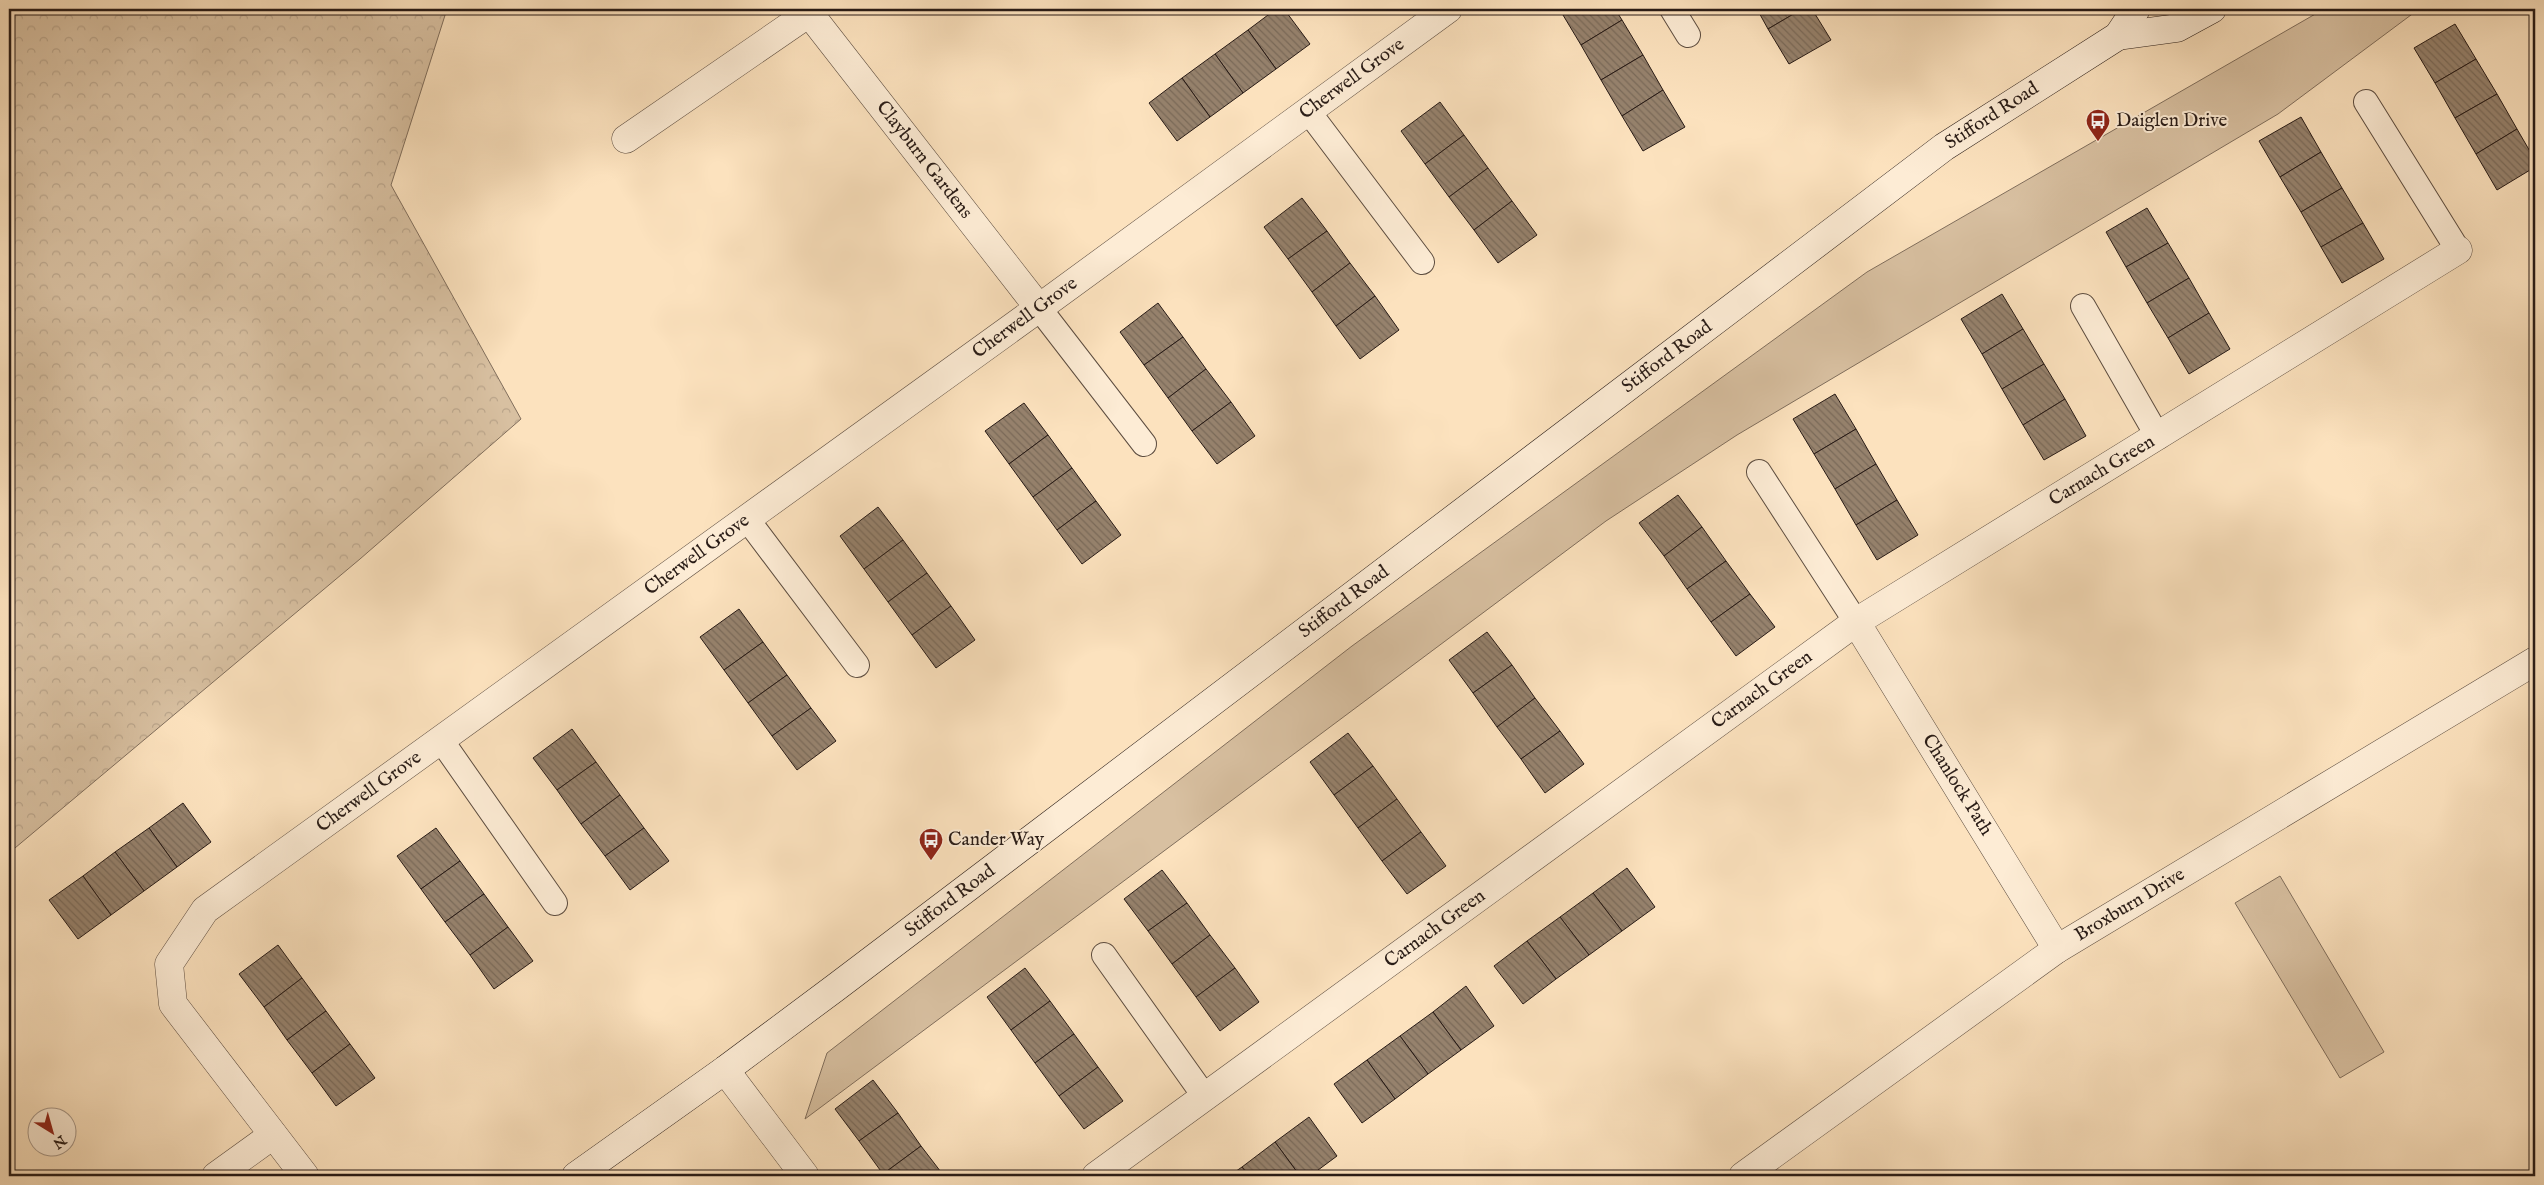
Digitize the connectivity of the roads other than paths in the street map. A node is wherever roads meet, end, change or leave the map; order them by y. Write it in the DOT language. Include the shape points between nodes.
graph roads {
  1 [pos="1448,9"];
  2 [pos="1672,9"];
  3 [pos="2136,9"];
  4 [pos="2212,9"];
  5 [pos="812,11"];
  6 [pos="1688,35"];
  7 [pos="2118,36"];
  8 [pos="2366,102"];
  9 [pos="1308,111"];
  10 [pos="626,139"];
  11 [pos="2458,250"];
  12 [pos="1422,262"];
  13 [pos="2084,306"];
  14 [pos="1040,308"];
  15 [pos="2158,437"];
  16 [pos="1144,444"];
  17 [pos="1759,472"];
  18 [pos="747,519"];
  19 [pos="1856,622"];
  20 [pos="2535,661"];
  21 [pos="857,665"];
  22 [pos="441,740"];
  23 [pos="555,903"];
  24 [pos="2057,949"];
  25 [pos="1104,955"];
  26 [pos="725,1070"];
  27 [pos="1205,1097"];
  28 [pos="273,1135"];
  29 [pos="216,1176"];
  30 [pos="305,1176"];
  31 [pos="576,1176"];
  32 [pos="805,1176"];
  33 [pos="1096,1176"];
  34 [pos="1743,1176"];
  1 -- 9 [label="street, Cherwell Grove"];
  2 -- 6 [label="lane"];
  3 -- 7 [label="street, Stifford Road"];
  4 -- 7 [label="street, Stifford Road" via="2176,28"];
  5 -- 10 [label="street, Clayburn Gardens"];
  5 -- 14 [label="street, Clayburn Gardens"];
  7 -- 26 [label="street, Stifford Road" via="1944,147"];
  8 -- 11 [label="lane"];
  9 -- 12 [label="lane"];
  9 -- 14 [label="street, Cherwell Grove"];
  11 -- 15 [label="street, Carnach Green"];
  13 -- 15 [label="lane"];
  14 -- 16 [label="lane"];
  14 -- 18 [label="street, Cherwell Grove"];
  15 -- 19 [label="street, Carnach Green"];
  17 -- 19 [label="lane"];
  18 -- 21 [label="lane"];
  18 -- 22 [label="street, Cherwell Grove"];
  19 -- 24 [label="street, Chanlock Path"];
  19 -- 27 [label="street, Carnach Green"];
  20 -- 24 [label="street, Broxburn Drive"];
  22 -- 23 [label="lane"];
  22 -- 28 [label="street, Cherwell Grove" via="205,910 169,964 173,1004"];
  24 -- 34 [label="street, Broxburn Drive"];
  25 -- 27 [label="lane"];
  26 -- 31 [label="street, Stifford Road"];
  26 -- 32 [label="street"];
  27 -- 33 [label="street, Carnach Green"];
  28 -- 29 [label="street"];
  28 -- 30 [label="street, Cherwell Grove"];
}
